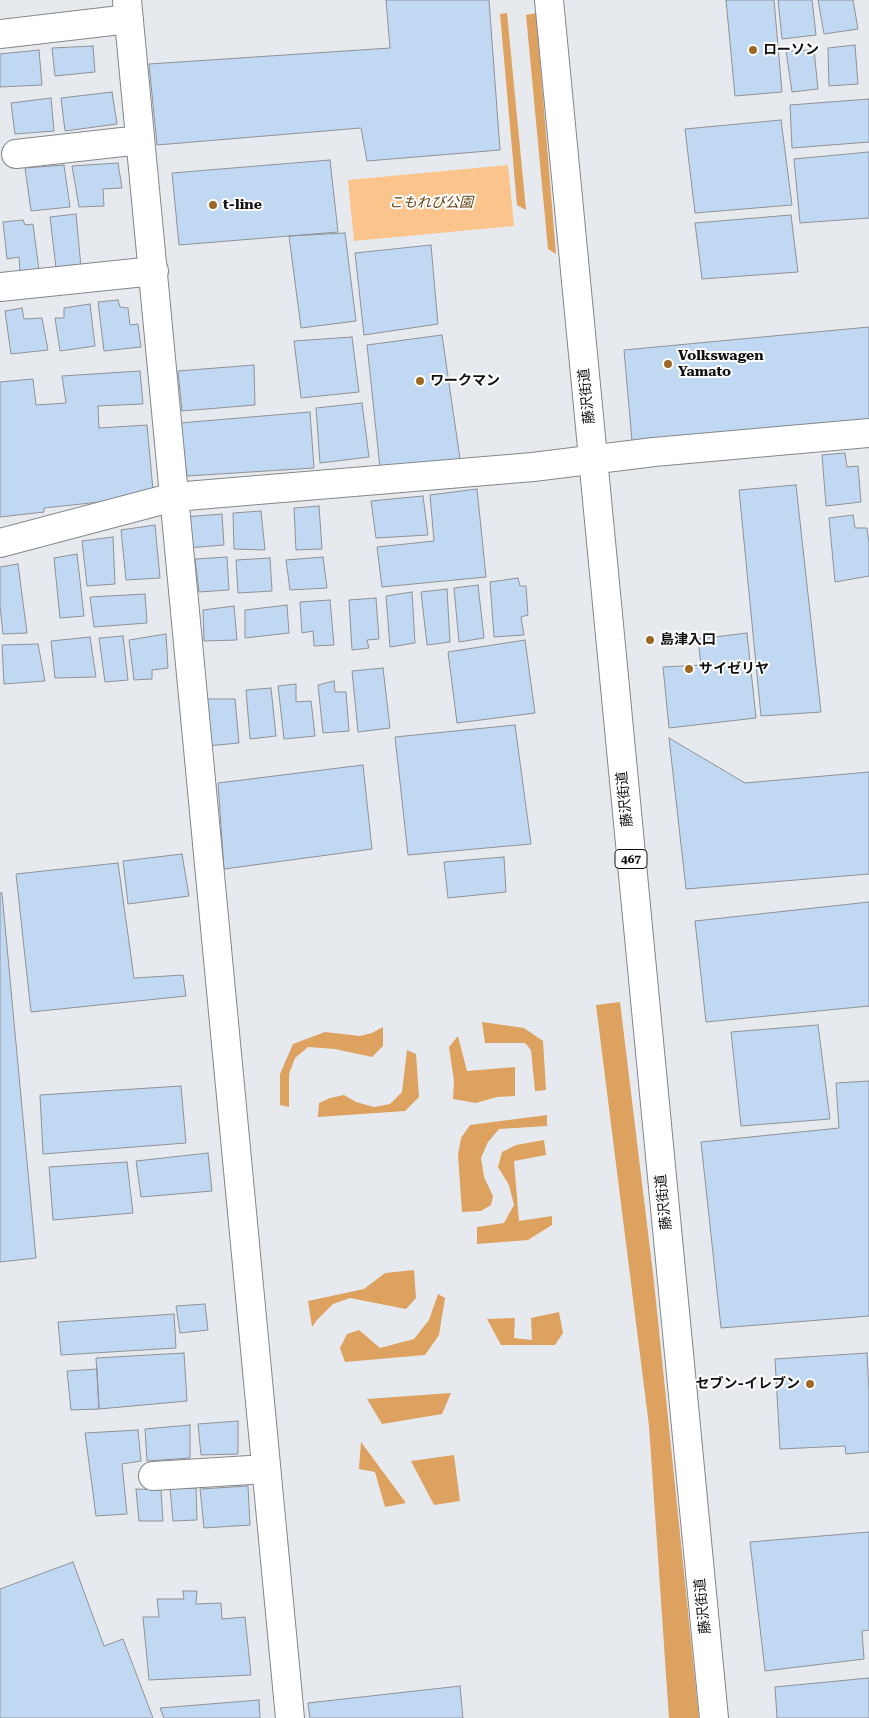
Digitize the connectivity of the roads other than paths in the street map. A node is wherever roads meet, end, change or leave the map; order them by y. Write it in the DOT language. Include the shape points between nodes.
graph roads {
  1 [pos="549,0"];
  2 [pos="128,9"];
  3 [pos="0,34"];
  4 [pos="140,140"];
  5 [pos="16,154"];
  6 [pos="154,271"];
  7 [pos="0,287"];
  8 [pos="869,432"];
  9 [pos="593,459"];
  10 [pos="174,497"];
  11 [pos="0,544"];
  12 [pos="266,1469"];
  13 [pos="153,1476"];
  14 [pos="290,1718"];
  15 [pos="714,1718"];
  1 -- 9 [label="main road, 藤沢街道 / 467"];
  2 -- 3 [label="main road"];
  2 -- 4 [label="main road"];
  4 -- 5 [label="main road"];
  4 -- 6 [label="main road"];
  6 -- 7 [label="main road"];
  6 -- 10 [label="main road"];
  8 -- 9 [label="main road"];
  9 -- 10 [label="main road" via="533,467"];
  9 -- 15 [label="main road, 藤沢街道 / 467"];
  10 -- 11 [label="main road"];
  10 -- 12 [label="main road"];
  12 -- 13 [label="main road"];
  12 -- 14 [label="main road"];
}
